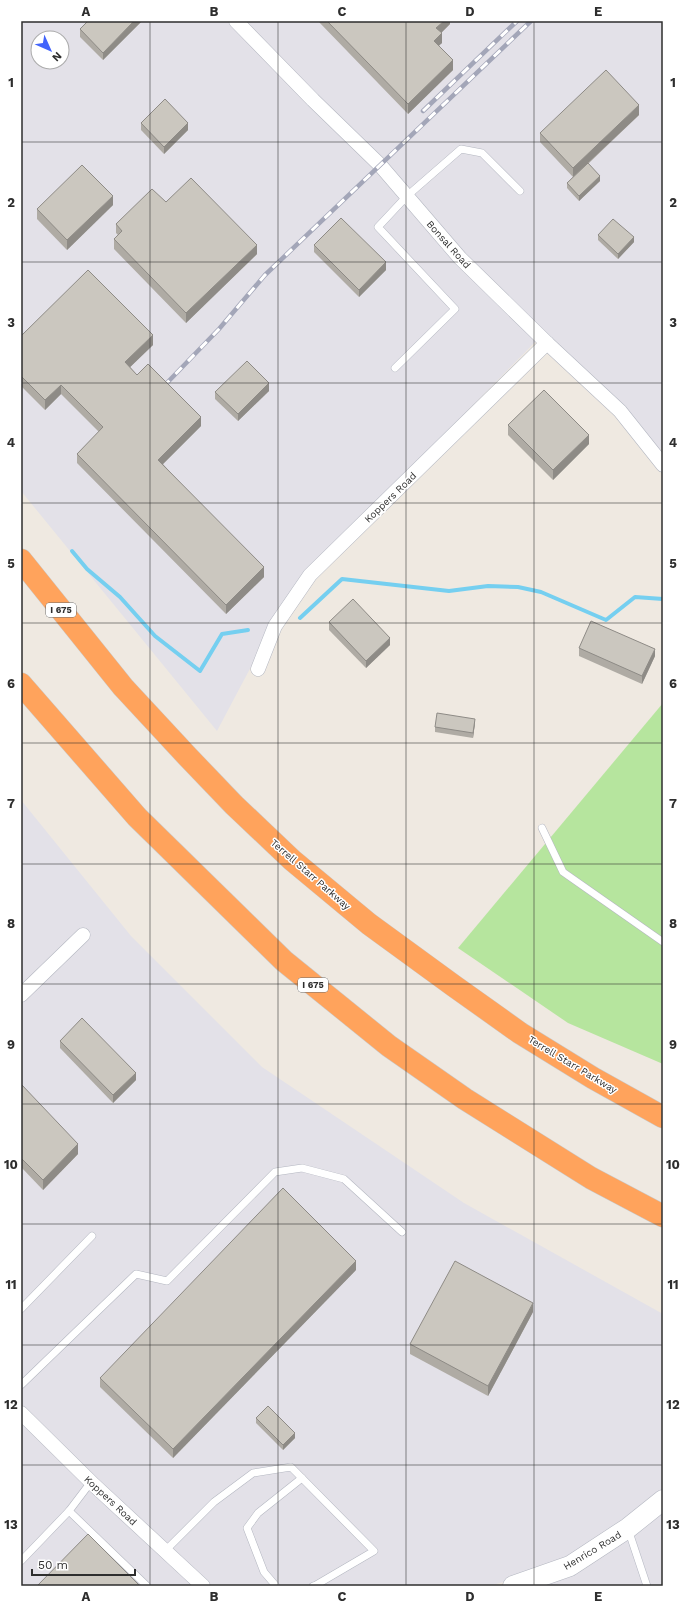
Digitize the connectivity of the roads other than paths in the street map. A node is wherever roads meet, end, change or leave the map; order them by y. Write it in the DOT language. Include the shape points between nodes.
graph roads {
  1 [pos="236,21"];
  2 [pos="520,191"];
  3 [pos="407,196"];
  4 [pos="547,343"];
  5 [pos="394,368"];
  6 [pos="663,465"];
  7 [pos="21,560"];
  8 [pos="258,669"];
  9 [pos="21,684"];
  10 [pos="542,828"];
  11 [pos="83,935"];
  12 [pos="663,942"];
  13 [pos="21,994"];
  14 [pos="663,1117"];
  15 [pos="663,1216"];
  16 [pos="402,1232"];
  17 [pos="92,1236"];
  18 [pos="21,1309"];
  19 [pos="21,1385"];
  20 [pos="21,1413"];
  21 [pos="302,1478"];
  22 [pos="91,1482"];
  23 [pos="663,1500"];
  24 [pos="69,1511"];
  25 [pos="628,1528"];
  26 [pos="166,1551"];
  27 [pos="21,1561"];
  28 [pos="147,1586"];
  29 [pos="203,1586"];
  30 [pos="276,1586"];
  31 [pos="313,1586"];
  32 [pos="513,1586"];
  33 [pos="647,1586"];
  1 -- 3 [label="street, Bonsal Road" via="380,165"];
  2 -- 3 [label="lane" via="482,153 461,149"];
  3 -- 4 [label="street, Bonsal Road" via="460,258"];
  3 -- 5 [label="lane" via="378,227 455,309"];
  4 -- 6 [label="street, Bonsal Road" via="620,411"];
  4 -- 8 [label="street, Koppers Road" via="310,575 275,626"];
  7 -- 14 [label="highway, Terrell Starr Parkway / I 675" via="123,687 214,784 292,860 369,924 520,1033"];
  9 -- 15 [label="highway, I 675" via="137,817 284,962 389,1046 465,1099 591,1178"];
  10 -- 12 [label="lane" via="564,872"];
  11 -- 13 [label="street"];
  16 -- 19 [label="lane" via="344,1179 302,1168 275,1172 167,1281 136,1274"];
  17 -- 18 [label="lane"];
  20 -- 22 [label="street, Koppers Road"];
  21 -- 26 [label="lane" via="291,1468 253,1474 214,1502"];
  21 -- 30 [label="lane" via="258,1513 247,1528 264,1572"];
  21 -- 31 [label="lane" via="374,1551"];
  22 -- 24 [label="lane"];
  22 -- 26 [label="street, Koppers Road"];
  23 -- 25 [label="street, Henrico Road"];
  24 -- 27 [label="lane"];
  24 -- 28 [label="lane"];
  25 -- 32 [label="street, Henrico Road" via="570,1566"];
  25 -- 33 [label="lane"];
  26 -- 29 [label="street, Koppers Road"];
}
